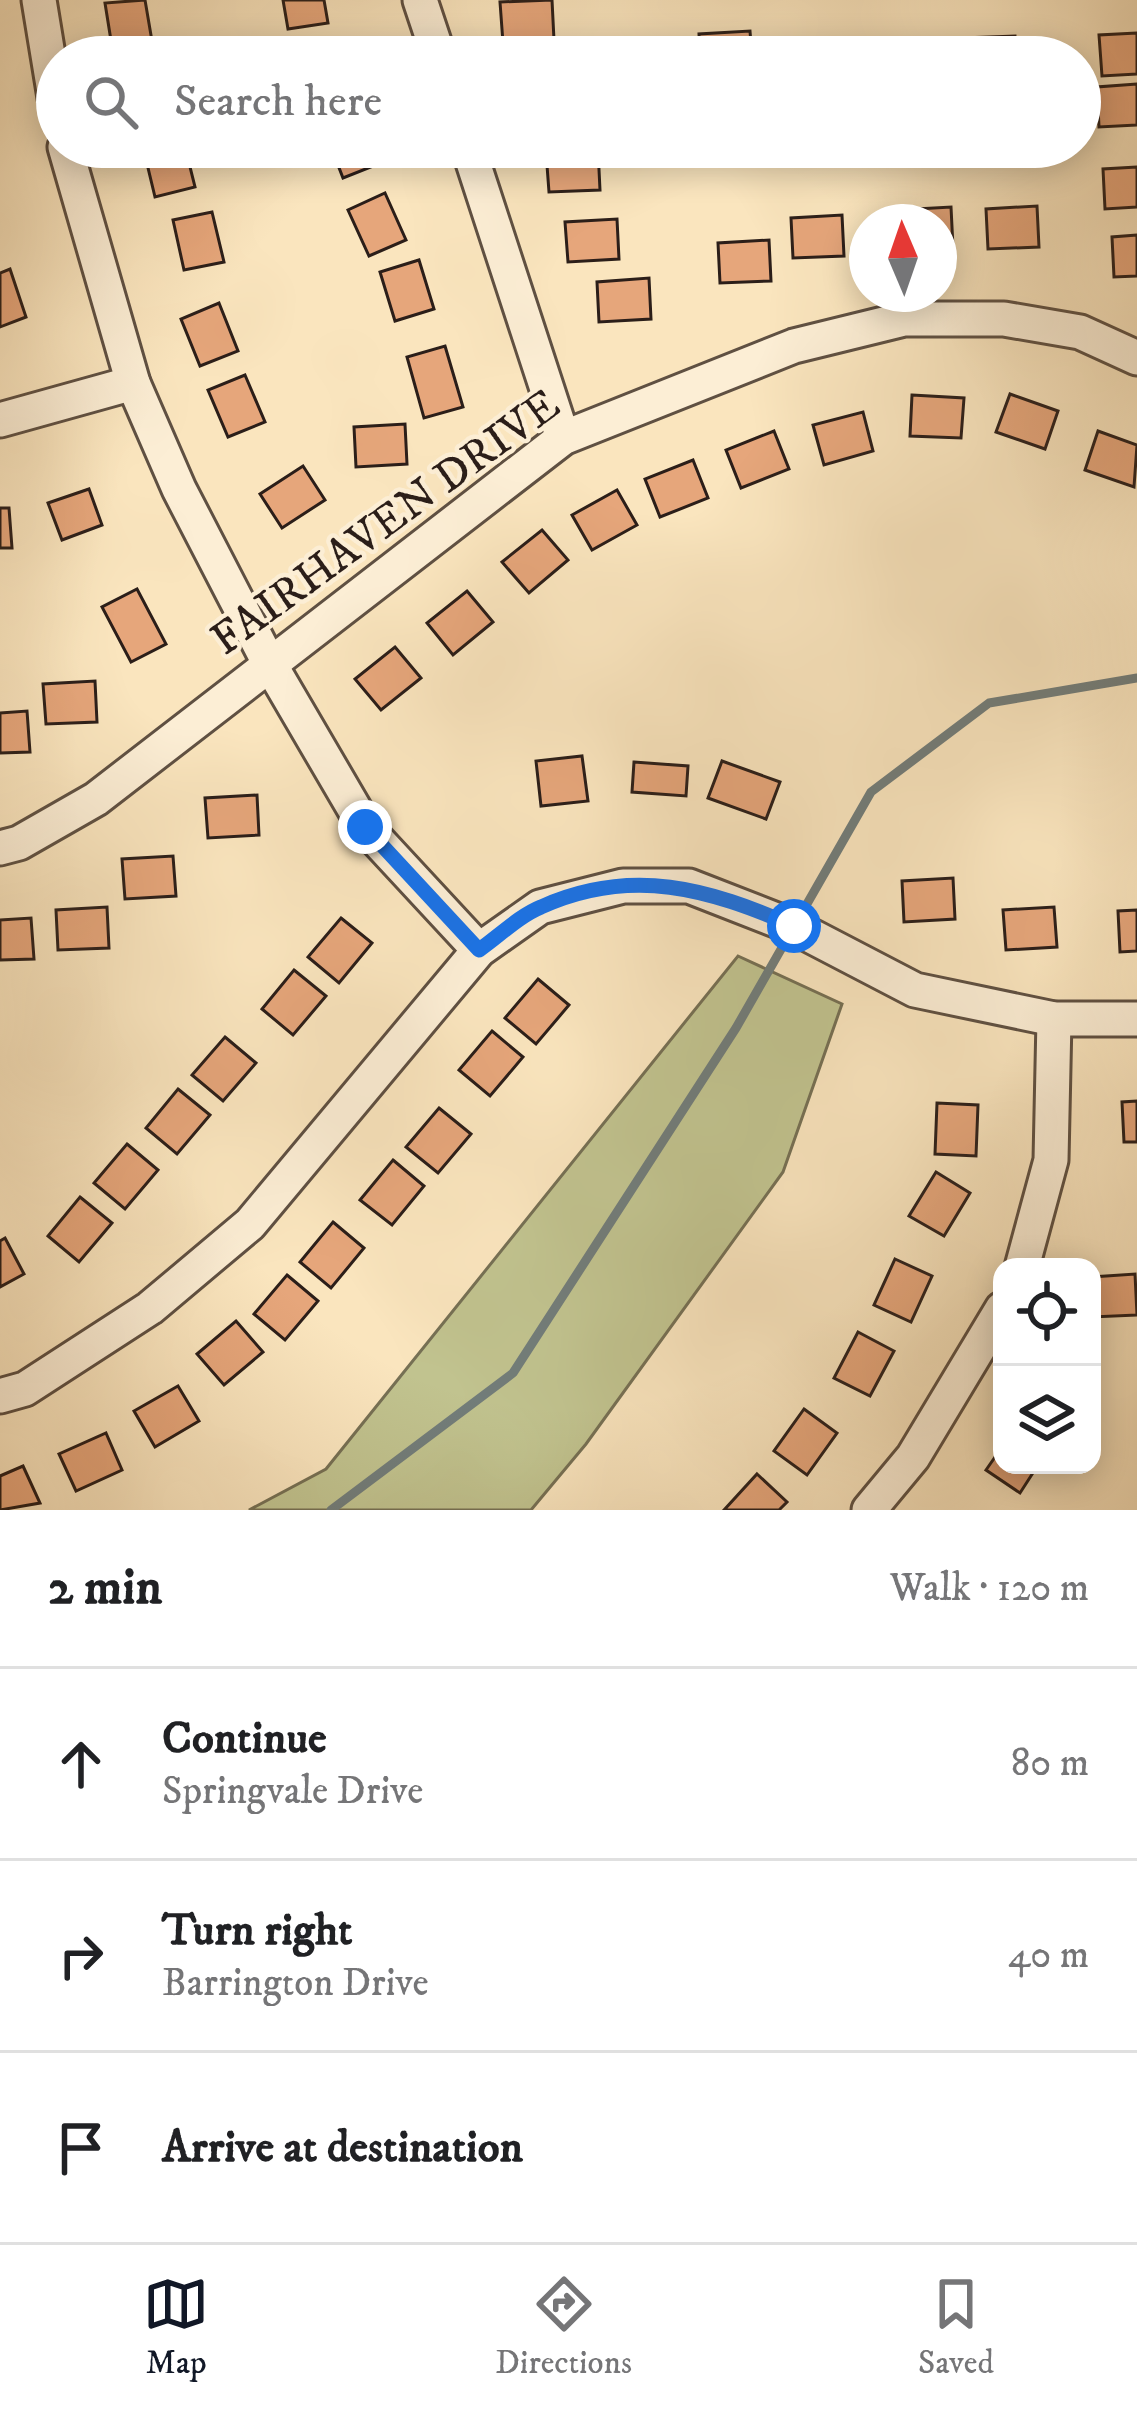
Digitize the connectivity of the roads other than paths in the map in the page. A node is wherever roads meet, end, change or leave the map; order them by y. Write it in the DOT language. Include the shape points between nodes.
graph roads {
  1 [pos="39,0"];
  2 [pos="420,0"];
  3 [pos="45,36"];
  4 [pos="432,36"];
  5 [pos="71,168"];
  6 [pos="475,168"];
  7 [pos="1137,358"];
  8 [pos="133,383"];
  9 [pos="0,421"];
  10 [pos="563,438"];
  11 [pos="268,662"];
  12 [pos="0,848"];
  13 [pos="479,950"];
  14 [pos="1137,1018"];
  15 [pos="1054,1019"];
  16 [pos="1024,1258"];
  17 [pos="993,1324"];
  18 [pos="0,1396"];
  19 [pos="869,1510"];
  1 -- 3 [label="street"];
  2 -- 4 [label="street"];
  5 -- 8 [label="street"];
  6 -- 10 [label="street"];
  7 -- 10 [label="street, FAIRHAVEN DRIVE" via="1080,332 1004,319 904,319 794,346"];
  8 -- 9 [label="street"];
  8 -- 11 [label="street"];
  10 -- 11 [label="street, FAIRHAVEN DRIVE"];
  11 -- 12 [label="street, FAIRHAVEN DRIVE" via="96,799"];
  11 -- 13 [label="street" via="365,827"];
  13 -- 15 [label="street" via="540,907 623,886 689,886 794,926 915,989"];
  13 -- 18 [label="street" via="250,1224 150,1308 26,1389"];
  14 -- 15 [label="street"];
  15 -- 16 [label="street" via="1051,1160"];
  17 -- 19 [label="street" via="913,1457"];
}
